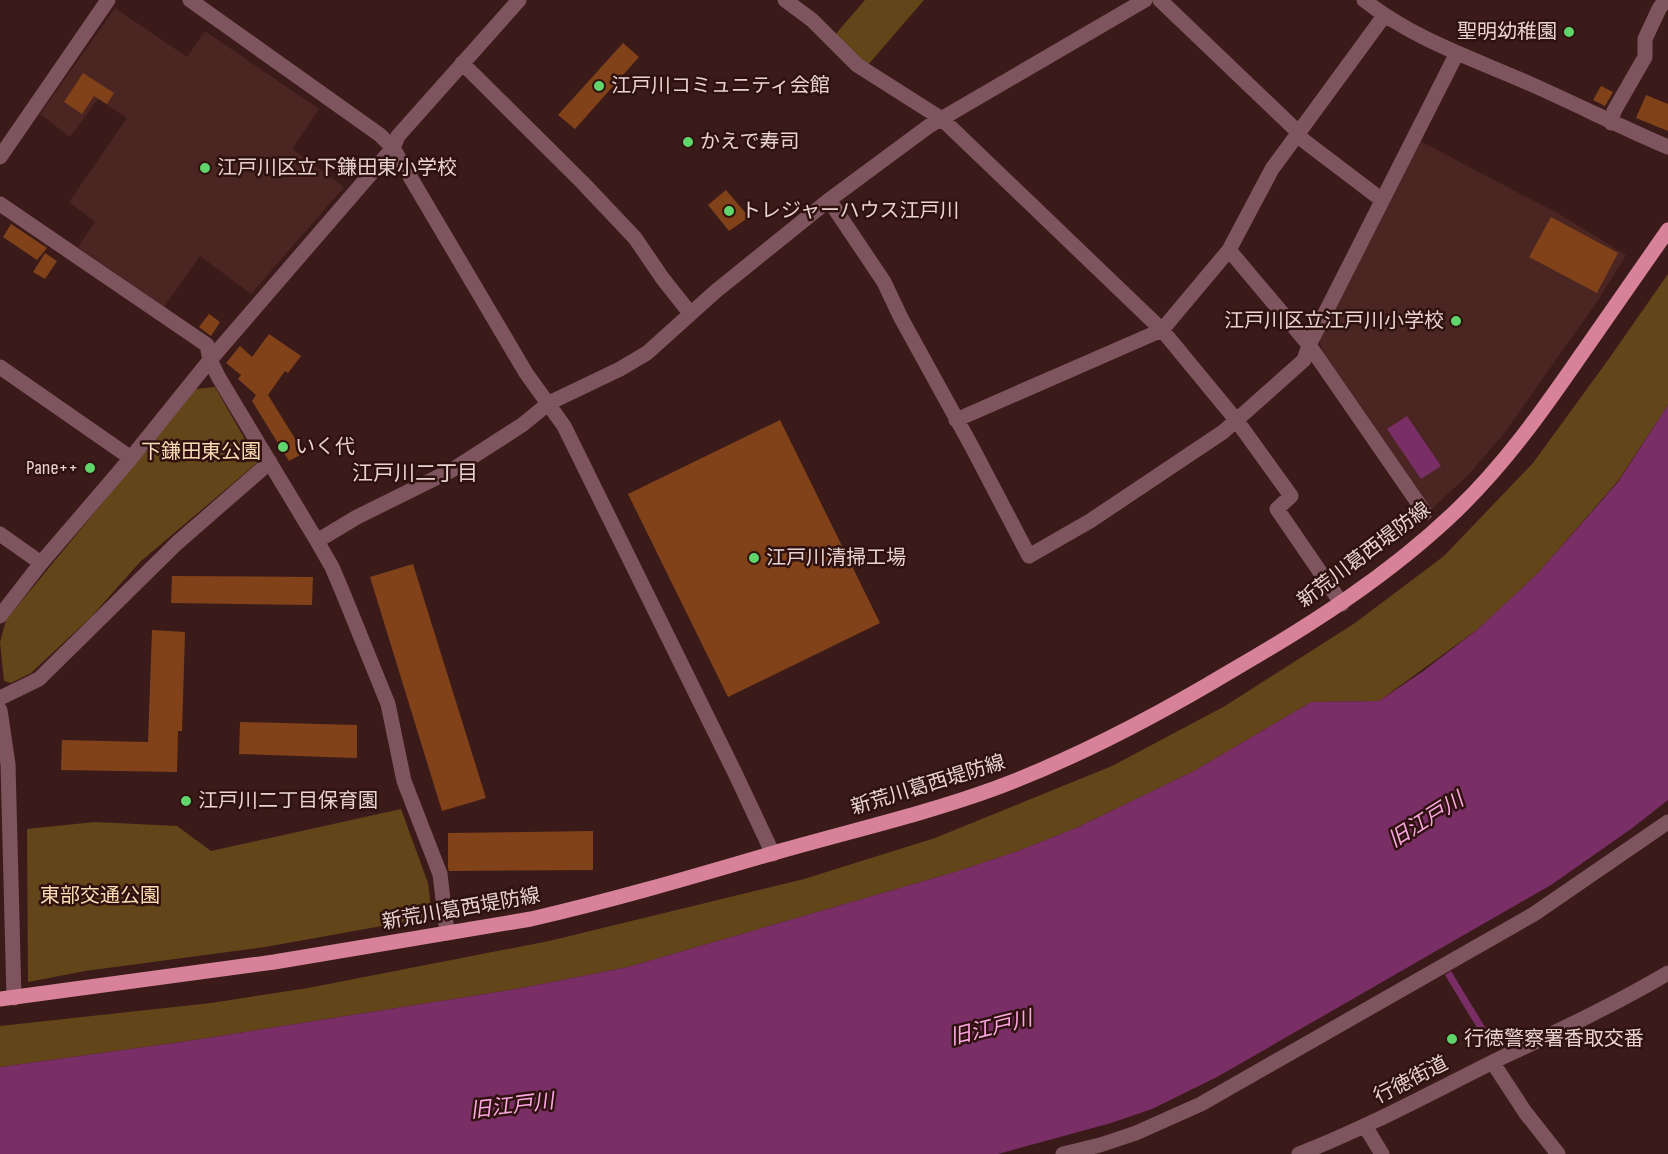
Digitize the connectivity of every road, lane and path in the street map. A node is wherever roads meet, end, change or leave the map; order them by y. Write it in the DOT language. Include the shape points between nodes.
graph roads {
  1 [pos="108,0"];
  2 [pos="190,0"];
  3 [pos="519,0"];
  4 [pos="785,0"];
  5 [pos="1145,0"];
  6 [pos="1160,0"];
  7 [pos="1364,0"];
  8 [pos="1665,0"];
  9 [pos="1384,16"];
  10 [pos="1457,53"];
  11 [pos="462,63"];
  12 [pos="942,119"];
  13 [pos="1611,123"];
  14 [pos="1298,132"];
  15 [pos="393,147"];
  16 [pos="1668,147"];
  17 [pos="0,158"];
  18 [pos="829,200"];
  19 [pos="1382,200"];
  20 [pos="0,204"];
  21 [pos="1668,230"];
  22 [pos="1229,250"];
  23 [pos="690,313"];
  24 [pos="1162,330"];
  25 [pos="1309,345"];
  26 [pos="210,360"];
  27 [pos="0,367"];
  28 [pos="549,403"];
  29 [pos="956,420"];
  30 [pos="1237,421"];
  31 [pos="131,458"];
  32 [pos="270,462"];
  33 [pos="1425,513"];
  34 [pos="0,534"];
  35 [pos="317,541"];
  36 [pos="41,563"];
  37 [pos="1342,604"];
  38 [pos="0,616"];
  39 [pos="0,698"];
  40 [pos="0,710"];
  41 [pos="4,764"];
  42 [pos="1668,822"];
  43 [pos="773,854"];
  44 [pos="5,872"];
  45 [pos="447,933"];
  46 [pos="1668,973"];
  47 [pos="7,999"];
  48 [pos="1493,1063"];
  49 [pos="1365,1126"];
  50 [pos="1062,1154"];
  51 [pos="1299,1154"];
  52 [pos="1382,1154"];
  53 [pos="1558,1154"];
  1 -- 17 [label="street"];
  2 -- 15 [label="street"];
  3 -- 11 [label="street"];
  4 -- 12 [label="street" via="812,20 857,65"];
  5 -- 12 [label="street"];
  6 -- 14 [label="street"];
  7 -- 9 [label="street"];
  8 -- 13 [label="street" via="1646,39 1646,57"];
  9 -- 10 [label="street"];
  9 -- 14 [label="street"];
  10 -- 13 [label="street"];
  10 -- 19 [label="street"];
  11 -- 15 [label="street" via="398,136"];
  11 -- 23 [label="street" via="635,238"];
  12 -- 18 [label="street"];
  12 -- 24 [label="street"];
  13 -- 16 [label="street"];
  14 -- 19 [label="street" via="1303,140"];
  14 -- 22 [label="street" via="1272,169"];
  15 -- 26 [label="street"];
  15 -- 28 [label="street" via="520,364"];
  18 -- 23 [label="street"];
  18 -- 29 [label="street" via="884,282"];
  19 -- 25 [label="street"];
  20 -- 26 [label="street" via="207,345"];
  21 -- 37 [label="main road, 新荒川葛西堤防線" via="1503,461 1434,531"];
  22 -- 24 [label="street"];
  22 -- 25 [label="street"];
  23 -- 28 [label="street" via="647,353"];
  24 -- 29 [label="street"];
  24 -- 30 [label="street"];
  25 -- 30 [label="street" via="1304,360"];
  25 -- 33 [label="street"];
  26 -- 31 [label="street"];
  26 -- 32 [label="street"];
  27 -- 31 [label="street"];
  28 -- 35 [label="street" via="452,470"];
  28 -- 43 [label="street" via="601,499"];
  29 -- 30 [label="street" via="1029,556 1090,521"];
  30 -- 37 [label="street" via="1292,496 1277,509"];
  31 -- 36 [label="street"];
  32 -- 35 [label="street"];
  32 -- 39 [label="street" via="177,543 39,679"];
  34 -- 36 [label="street"];
  35 -- 45 [label="street" via="332,567 388,704 404,781 440,874"];
  36 -- 38 [label="street"];
  37 -- 43 [label="main road, 新荒川葛西堤防線" via="1170,708 1060,763 939,807"];
  40 -- 41 [label="street"];
  41 -- 44 [label="street"];
  42 -- 50 [label="street" via="1534,914 1201,1104 1136,1133"];
  43 -- 45 [label="main road, 新荒川葛西堤防線" via="611,900"];
  44 -- 47 [label="street"];
  45 -- 47 [label="main road, 新荒川葛西堤防線"];
  46 -- 48 [label="street, 行徳街道" via="1601,1012"];
  48 -- 49 [label="street, 行徳街道"];
  48 -- 53 [label="street"];
  49 -- 51 [label="street, 行徳街道"];
  49 -- 52 [label="street"];
}
